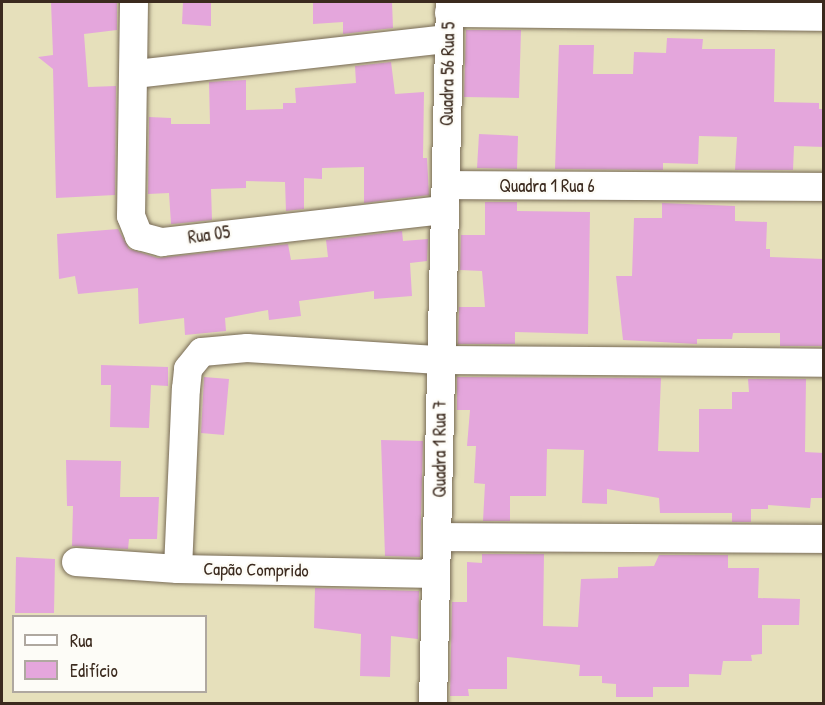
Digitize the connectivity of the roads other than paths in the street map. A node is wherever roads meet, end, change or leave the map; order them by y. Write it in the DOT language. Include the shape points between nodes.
graph roads {
  1 [pos="134,2"];
  2 [pos="824,17"];
  3 [pos="449,18"];
  4 [pos="135,74"];
  5 [pos="824,187"];
  6 [pos="445,197"];
  7 [pos="440,360"];
  8 [pos="824,363"];
  9 [pos="439,537"];
  10 [pos="824,539"];
  11 [pos="76,562"];
  12 [pos="178,569"];
  13 [pos="436,574"];
  14 [pos="433,704"];
  1 -- 4 [label="street, Rua 05"];
  2 -- 3 [label="street, Quadra 56 Rua 5"];
  3 -- 4 [label="street"];
  3 -- 6 [label="street, Quadra 56 Rua 5"];
  4 -- 6 [label="street, Rua 05" via="131,216 135,232 145,239 162,242"];
  5 -- 6 [label="street, Quadra 1 Rua 6"];
  6 -- 7 [label="street"];
  7 -- 8 [label="street"];
  7 -- 9 [label="street, Quadra 1 Rua 7"];
  7 -- 12 [label="street" via="247,348 220,349 196,356 188,369 186,389"];
  9 -- 10 [label="street"];
  9 -- 13 [label="street"];
  11 -- 12 [label="street, Capão Comprido"];
  12 -- 13 [label="street, Capão Comprido"];
  13 -- 14 [label="street"];
}
